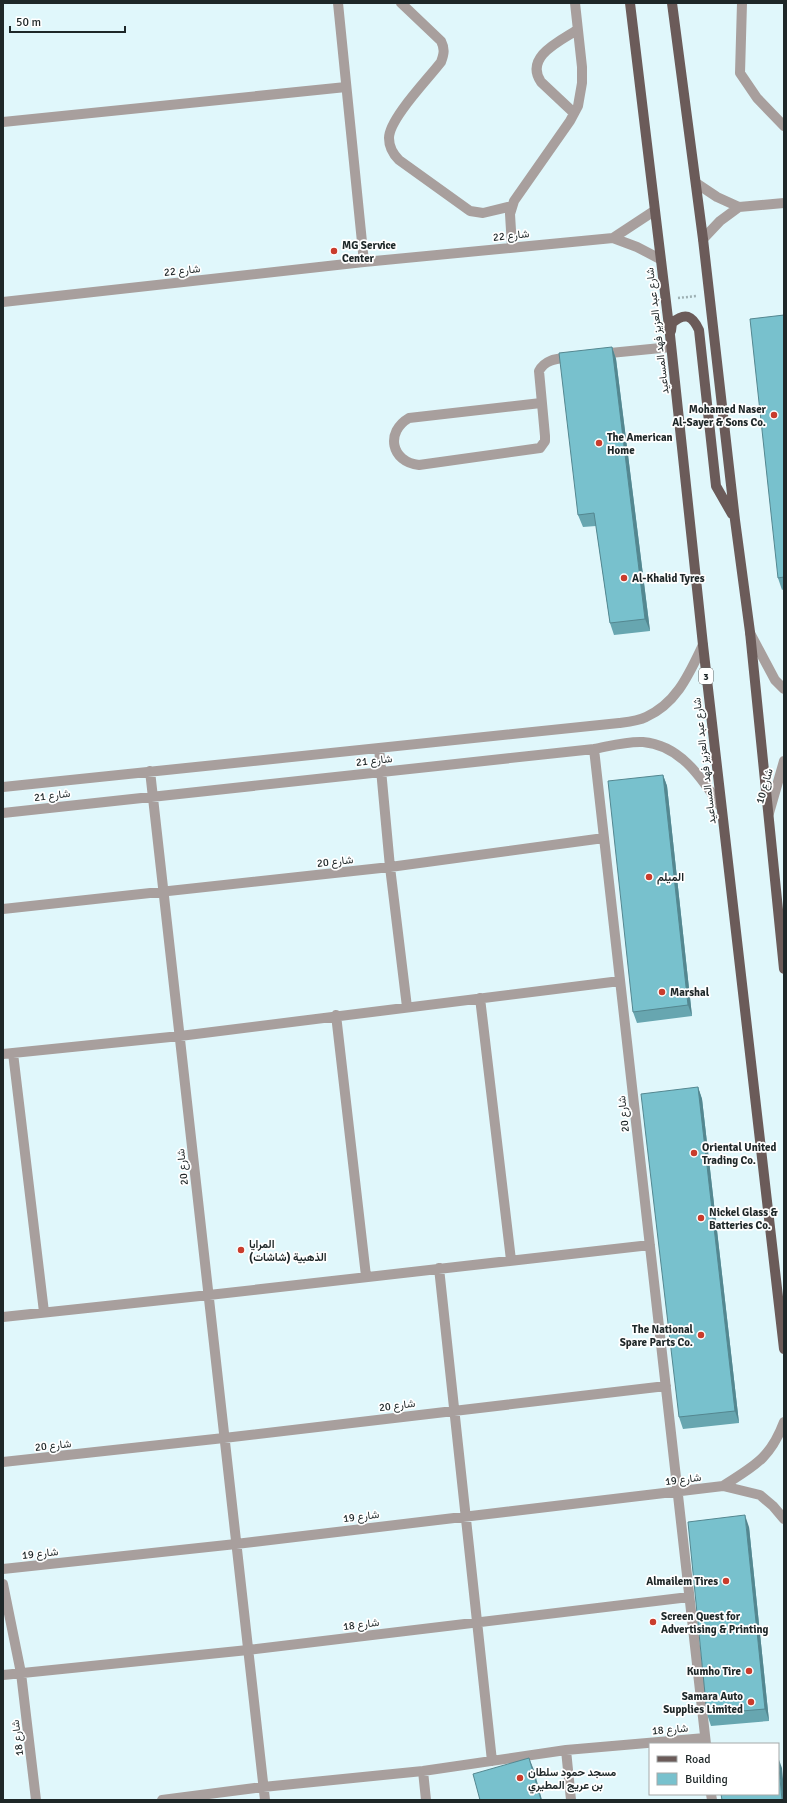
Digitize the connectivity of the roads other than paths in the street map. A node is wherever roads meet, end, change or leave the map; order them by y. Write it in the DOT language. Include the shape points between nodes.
graph roads {
  1 [pos="338,3"];
  2 [pos="401,3"];
  3 [pos="575,3"];
  4 [pos="630,3"];
  5 [pos="672,3"];
  6 [pos="742,3"];
  7 [pos="578,30"];
  8 [pos="346,87"];
  9 [pos="574,113"];
  10 [pos="3,122"];
  11 [pos="784,126"];
  12 [pos="696,183"];
  13 [pos="784,203"];
  14 [pos="512,206"];
  15 [pos="739,207"];
  16 [pos="654,211"];
  17 [pos="613,238"];
  18 [pos="703,239"];
  19 [pos="512,247"];
  20 [pos="660,259"];
  21 [pos="364,262"];
  22 [pos="3,302"];
  23 [pos="670,334"];
  24 [pos="671,347"];
  25 [pos="541,403"];
  26 [pos="735,520"];
  27 [pos="750,632"];
  28 [pos="703,645"];
  29 [pos="784,689"];
  30 [pos="379,748"];
  31 [pos="594,749"];
  32 [pos="784,762"];
  33 [pos="150,771"];
  34 [pos="380,771"];
  35 [pos="3,787"];
  36 [pos="153,796"];
  37 [pos="721,807"];
  38 [pos="3,813"];
  39 [pos="768,817"];
  40 [pos="604,838"];
  41 [pos="390,867"];
  42 [pos="165,891"];
  43 [pos="3,908"];
  44 [pos="784,969"];
  45 [pos="620,982"];
  46 [pos="480,998"];
  47 [pos="407,1007"];
  48 [pos="336,1015"];
  49 [pos="180,1036"];
  50 [pos="8,1054"];
  51 [pos="650,1245"];
  52 [pos="511,1260"];
  53 [pos="439,1268"];
  54 [pos="366,1276"];
  55 [pos="208,1295"];
  56 [pos="44,1312"];
  57 [pos="3,1316"];
  58 [pos="784,1349"];
  59 [pos="666,1386"];
  60 [pos="454,1410"];
  61 [pos="784,1422"];
  62 [pos="224,1438"];
  63 [pos="3,1462"];
  64 [pos="723,1486"];
  65 [pos="678,1492"];
  66 [pos="465,1516"];
  67 [pos="784,1519"];
  68 [pos="236,1544"];
  69 [pos="3,1569"];
  70 [pos="3,1584"];
  71 [pos="689,1597"];
  72 [pos="477,1622"];
  73 [pos="248,1650"];
  74 [pos="21,1673"];
  75 [pos="3,1675"];
  76 [pos="706,1741"];
  77 [pos="675,1743"];
  78 [pos="649,1745"];
  79 [pos="566,1750"];
  80 [pos="492,1761"];
  81 [pos="423,1771"];
  82 [pos="263,1787"];
  83 [pos="36,1800"];
  84 [pos="162,1800"];
  85 [pos="265,1800"];
  86 [pos="426,1800"];
  87 [pos="571,1800"];
  1 -- 8 [label="street"];
  2 -- 14 [label="street" via="441,41 444,54 441,62 390,130 390,147 399,160 470,211 483,213"];
  3 -- 7 [label="street"];
  4 -- 16 [label="main road, شارع عبد العزيز فهد المساعيد / 3"];
  5 -- 12 [label="main road"];
  6 -- 11 [label="street" via="740,73 757,98"];
  7 -- 9 [label="street" via="582,83"];
  7 -- 9 [label="street" via="548,48 536,66 537,76 541,82"];
  8 -- 10 [label="street"];
  8 -- 21 [label="street"];
  9 -- 14 [label="street"];
  12 -- 15 [label="street"];
  12 -- 18 [label="main road"];
  13 -- 15 [label="street"];
  14 -- 19 [label="street"];
  15 -- 18 [label="street" via="720,221"];
  16 -- 17 [label="street, شارع 22"];
  16 -- 20 [label="main road, شارع عبد العزيز فهد المساعيد / 3"];
  17 -- 19 [label="street, شارع 22"];
  17 -- 20 [label="street, شارع 22"];
  18 -- 26 [label="main road"];
  19 -- 21 [label="street, شارع 22"];
  20 -- 23 [label="main road, شارع عبد العزيز فهد المساعيد / 3"];
  21 -- 22 [label="street, شارع 22"];
  23 -- 24 [label="main road, شارع عبد العزيز فهد المساعيد / 3"];
  23 -- 26 [label="main road" via="672,323 679,317 695,320 699,330 716,486"];
  24 -- 25 [label="street" via="552,359 542,366 538,377"];
  24 -- 28 [label="main road, شارع عبد العزيز فهد المساعيد / 3"];
  25 -- 25 [label="street" via="545,441 536,449 419,465 400,458 394,446 398,426 409,418"];
  26 -- 27 [label="main road"];
  27 -- 29 [label="street" via="775,680"];
  27 -- 39 [label="main road"];
  28 -- 30 [label="street, شارع 21" via="683,686 661,709 645,718 619,723"];
  28 -- 37 [label="main road, شارع عبد العزيز فهد المساعيد / 3"];
  30 -- 33 [label="street, شارع 21"];
  30 -- 34 [label="street"];
  31 -- 34 [label="street, شارع 21"];
  31 -- 37 [label="street, شارع 21" via="628,742 658,745 691,766"];
  31 -- 40 [label="street, شارع 20"];
  32 -- 39 [label="street, شارع 10"];
  33 -- 35 [label="street, شارع 21"];
  33 -- 36 [label="street, شارع 20"];
  34 -- 36 [label="street, شارع 21"];
  34 -- 41 [label="street"];
  36 -- 38 [label="street, شارع 21"];
  36 -- 42 [label="street, شارع 20"];
  37 -- 58 [label="main road, شارع عبد العزيز فهد المساعيد / 3"];
  39 -- 44 [label="main road"];
  40 -- 41 [label="street, شارع 20"];
  40 -- 45 [label="street, شارع 20"];
  41 -- 42 [label="street, شارع 20"];
  41 -- 47 [label="street"];
  42 -- 43 [label="street, شارع 20"];
  42 -- 49 [label="street, شارع 20"];
  45 -- 46 [label="street"];
  45 -- 51 [label="street, شارع 20"];
  46 -- 47 [label="street"];
  46 -- 52 [label="street"];
  47 -- 48 [label="street"];
  48 -- 49 [label="street"];
  48 -- 54 [label="street"];
  49 -- 50 [label="street"];
  49 -- 55 [label="street, شارع 20"];
  50 -- 56 [label="street"];
  51 -- 52 [label="street"];
  51 -- 59 [label="street, شارع 20"];
  52 -- 53 [label="street"];
  53 -- 54 [label="street"];
  53 -- 60 [label="street"];
  54 -- 55 [label="street"];
  55 -- 56 [label="street"];
  55 -- 62 [label="street, شارع 20"];
  56 -- 57 [label="street"];
  59 -- 60 [label="street, شارع 20"];
  59 -- 65 [label="street, شارع 20"];
  60 -- 62 [label="street, شارع 20"];
  60 -- 66 [label="street"];
  61 -- 64 [label="street, شارع 19" via="778,1438 766,1456"];
  62 -- 63 [label="street, شارع 20"];
  62 -- 68 [label="street, شارع 20"];
  64 -- 65 [label="street, شارع 19"];
  64 -- 67 [label="street, شارع 19" via="760,1494"];
  65 -- 66 [label="street, شارع 19"];
  65 -- 71 [label="street, شارع 18"];
  66 -- 68 [label="street, شارع 19"];
  66 -- 72 [label="street"];
  68 -- 69 [label="street, شارع 19"];
  68 -- 73 [label="street"];
  70 -- 74 [label="street, شارع 18"];
  71 -- 72 [label="street, شارع 18"];
  71 -- 76 [label="street, شارع 18"];
  72 -- 73 [label="street, شارع 18"];
  72 -- 80 [label="street"];
  73 -- 74 [label="street, شارع 18"];
  73 -- 82 [label="street"];
  74 -- 75 [label="street, شارع 18"];
  74 -- 83 [label="street, شارع 18"];
  76 -- 77 [label="street, شارع 18"];
  78 -- 79 [label="street, شارع 18"];
  79 -- 80 [label="street, شارع 18"];
  79 -- 87 [label="street"];
  80 -- 81 [label="street, شارع 18"];
  81 -- 82 [label="street, شارع 18"];
  81 -- 86 [label="street"];
  82 -- 84 [label="street, شارع 18"];
  82 -- 85 [label="street"];
}
